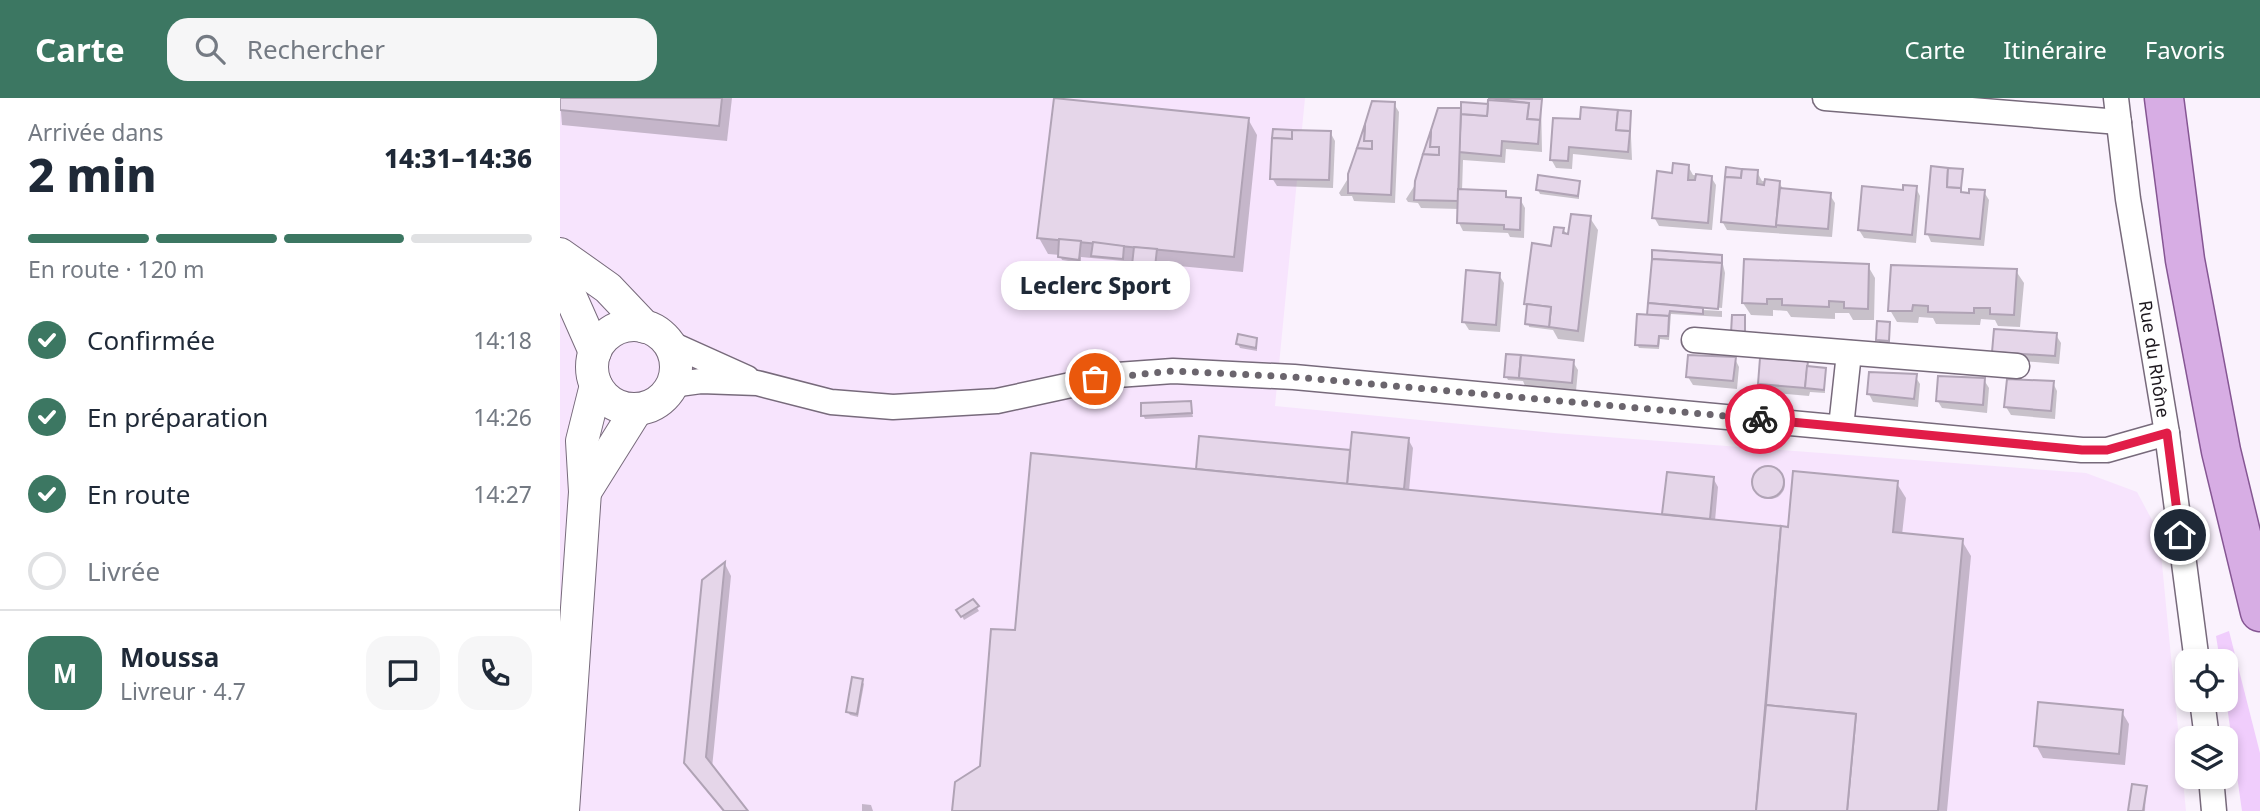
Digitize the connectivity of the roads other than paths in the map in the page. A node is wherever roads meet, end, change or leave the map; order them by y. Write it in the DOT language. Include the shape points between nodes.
graph roads {
  1 [pos="1825,98"];
  2 [pos="2164,98"];
  3 [pos="1852,99"];
  4 [pos="2118,110"];
  5 [pos="560,254"];
  6 [pos="560,273"];
  7 [pos="656,335"];
  8 [pos="1694,340"];
  9 [pos="595,352"];
  10 [pos="1849,354"];
  11 [pos="2017,366"];
  12 [pos="757,383"];
  13 [pos="596,385"];
  14 [pos="672,385"];
  15 [pos="637,409"];
  16 [pos="1841,427"];
  17 [pos="2167,433"];
  18 [pos="585,492"];
  19 [pos="2260,612"];
  20 [pos="2195,649"];
  21 [pos="2212,789"];
  22 [pos="563,811"];
  23 [pos="2214,811"];
  1 -- 3 [label="street"];
  2 -- 19 [label="main road" via="2185,260 2221,451"];
  3 -- 4 [label="street"];
  4 -- 17 [label="street, Rue du Rhône"];
  5 -- 7 [label="street" via="608,288"];
  6 -- 9 [label="street"];
  7 -- 9 [label="street" via="630,326 615,330"];
  7 -- 12 [label="street"];
  7 -- 14 [label="street" via="675,363"];
  8 -- 10 [label="street"];
  9 -- 13 [label="street"];
  10 -- 11 [label="street"];
  10 -- 16 [label="street"];
  12 -- 14 [label="street"];
  12 -- 16 [label="street" via="831,402 946,406 997,401 1117,375 1173,371 1294,377"];
  13 -- 15 [label="street" via="620,407"];
  13 -- 18 [label="street" via="582,440"];
  14 -- 15 [label="street" via="655,404"];
  15 -- 18 [label="street"];
  16 -- 17 [label="street" via="2082,450 2107,450"];
  17 -- 20 [label="street, Rue du Rhône"];
  18 -- 22 [label="street"];
  21 -- 23 [label="street"];
}
